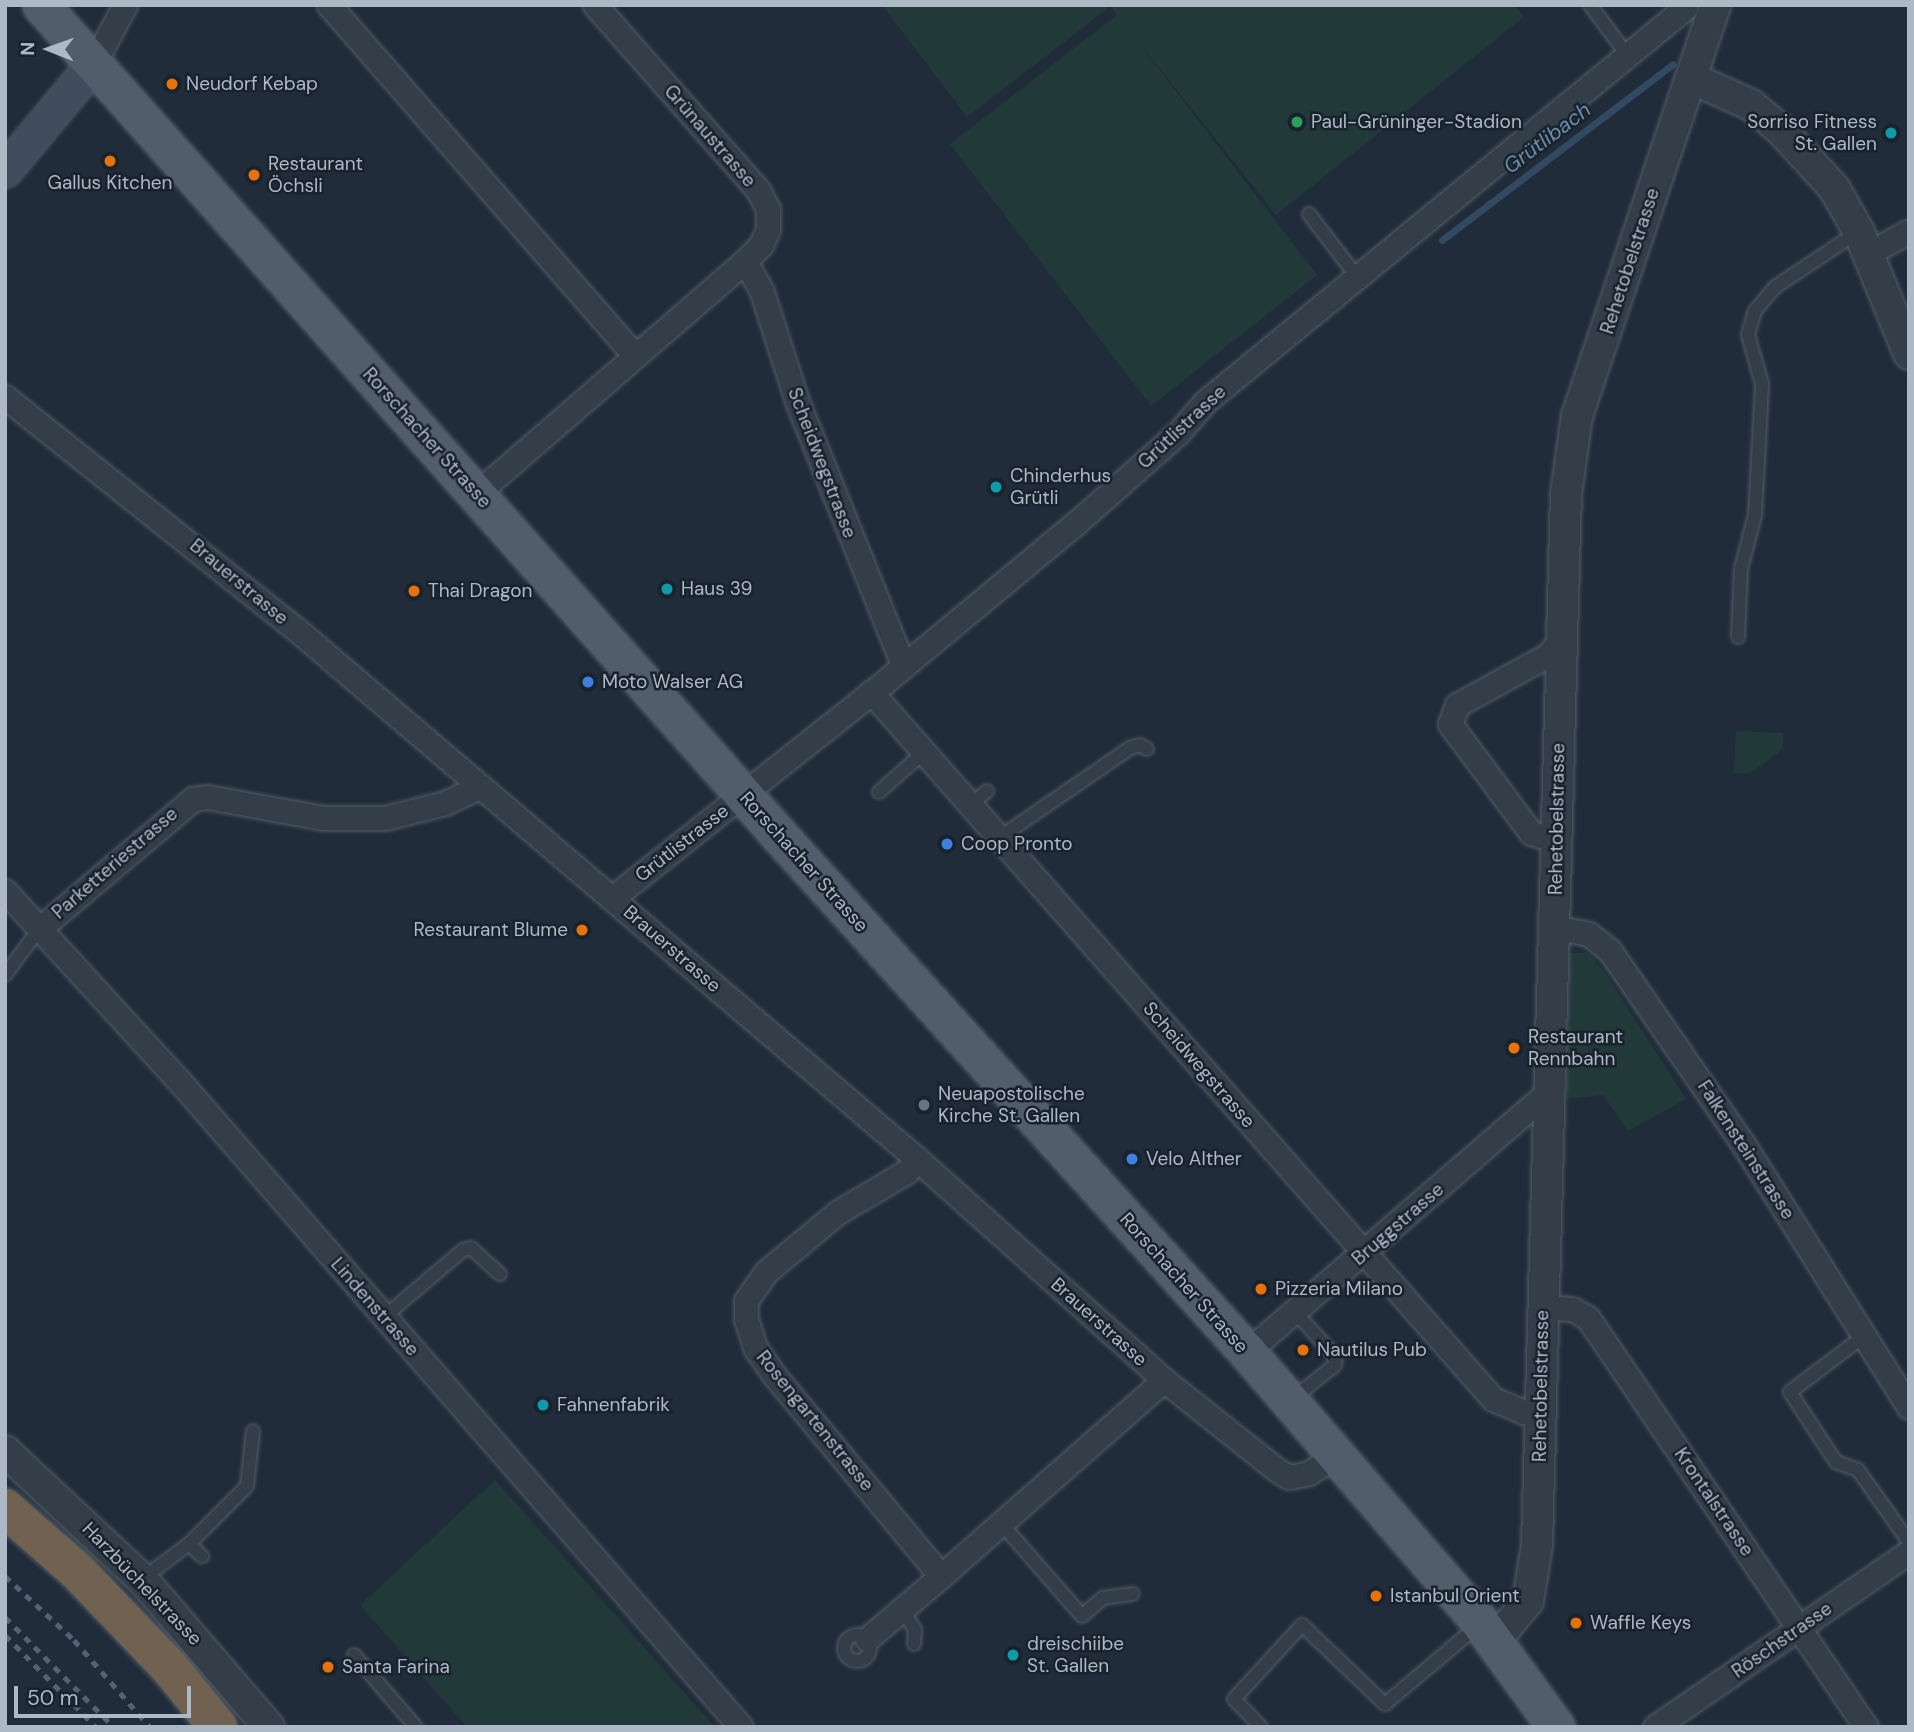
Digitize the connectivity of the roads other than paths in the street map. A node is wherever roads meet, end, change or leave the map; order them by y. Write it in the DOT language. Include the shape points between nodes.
graph roads {
  1 [pos="41,5"];
  2 [pos="125,5"];
  3 [pos="329,5"];
  4 [pos="595,5"];
  5 [pos="1590,5"];
  6 [pos="1700,6"];
  7 [pos="1628,56"];
  8 [pos="94,63"];
  9 [pos="1691,78"];
  10 [pos="5,170"];
  11 [pos="1309,214"];
  12 [pos="1909,231"];
  13 [pos="1863,243"];
  14 [pos="745,261"];
  15 [pos="1358,278"];
  16 [pos="1909,354"];
  17 [pos="634,355"];
  18 [pos="5,397"];
  19 [pos="476,494"];
  20 [pos="1738,637"];
  21 [pos="1561,640"];
  22 [pos="903,665"];
  23 [pos="871,692"];
  24 [pos="1147,749"];
  25 [pos="924,752"];
  26 [pos="479,787"];
  27 [pos="879,792"];
  28 [pos="744,795"];
  29 [pos="999,838"];
  30 [pos="1557,841"];
  31 [pos="5,891"];
  32 [pos="612,898"];
  33 [pos="1553,927"];
  34 [pos="39,929"];
  35 [pos="5,975"];
  36 [pos="1547,1093"];
  37 [pos="917,1159"];
  38 [pos="1365,1254"];
  39 [pos="500,1274"];
  40 [pos="1542,1307"];
  41 [pos="1296,1312"];
  42 [pos="384,1317"];
  43 [pos="1864,1336"];
  44 [pos="1247,1352"];
  45 [pos="1164,1380"];
  46 [pos="1288,1402"];
  47 [pos="1909,1407"];
  48 [pos="1541,1413"];
  49 [pos="253,1431"];
  50 [pos="5,1451"];
  51 [pos="1336,1455"];
  52 [pos="5,1508"];
  53 [pos="1000,1523"];
  54 [pos="1909,1542"];
  55 [pos="189,1544"];
  56 [pos="1909,1552"];
  57 [pos="202,1556"];
  58 [pos="941,1576"];
  59 [pos="142,1579"];
  60 [pos="1133,1594"];
  61 [pos="902,1609"];
  62 [pos="1800,1628"];
  63 [pos="1487,1633"];
  64 [pos="867,1640"];
  65 [pos="915,1644"];
  66 [pos="354,1655"];
  67 [pos="218,1727"];
  68 [pos="269,1727"];
  69 [pos="416,1727"];
  70 [pos="741,1727"];
  71 [pos="1261,1727"];
  72 [pos="1556,1727"];
  73 [pos="1655,1727"];
  74 [pos="1867,1727"];
  1 -- 8 [label="main road, Rorschacher Strasse"];
  2 -- 8 [label="street"];
  3 -- 17 [label="street"];
  4 -- 14 [label="street, Grünaustrasse" via="764,199 768,229 761,246"];
  5 -- 7 [label="lane"];
  6 -- 7 [label="street, Grütlistrasse"];
  6 -- 9 [label="street, Rehetobelstrasse"];
  7 -- 15 [label="street, Grütlistrasse"];
  8 -- 10 [label="main road"];
  8 -- 19 [label="main road, Rorschacher Strasse"];
  9 -- 13 [label="street" via="1740,99 1782,130 1834,188"];
  9 -- 21 [label="street, Rehetobelstrasse" via="1577,416 1566,494"];
  11 -- 15 [label="lane"];
  12 -- 13 [label="street"];
  13 -- 16 [label="street"];
  13 -- 20 [label="lane" via="1775,287 1755,311 1748,335 1762,384 1755,514 1741,569"];
  14 -- 17 [label="street, Grünaustrasse"];
  14 -- 22 [label="street, Scheidwegstrasse" via="762,292 797,401"];
  15 -- 22 [label="street, Grütlistrasse" via="1205,402 1178,433 1075,524"];
  17 -- 19 [label="street, Grünaustrasse"];
  18 -- 26 [label="street, Brauerstrasse" via="173,527"];
  19 -- 28 [label="main road, Rorschacher Strasse"];
  21 -- 30 [label="street, Rehetobelstrasse"];
  21 -- 30 [label="street" via="1548,655 1457,705 1450,724 1531,833"];
  22 -- 23 [label="street, Grütlistrasse"];
  23 -- 25 [label="street, Scheidwegstrasse"];
  23 -- 28 [label="street, Grütlistrasse"];
  24 -- 29 [label="lane" via="1130,748"];
  25 -- 27 [label="lane"];
  25 -- 29 [label="street, Scheidwegstrasse" via="978,798"];
  26 -- 32 [label="street, Brauerstrasse"];
  26 -- 34 [label="street, Parketteriestrasse" via="444,803 385,818 324,818 207,797 193,799"];
  28 -- 32 [label="street, Grütlistrasse"];
  28 -- 44 [label="main road, Rorschacher Strasse"];
  29 -- 38 [label="street, Scheidwegstrasse"];
  30 -- 33 [label="street, Rehetobelstrasse"];
  31 -- 34 [label="street, Lindenstrasse"];
  32 -- 37 [label="street, Brauerstrasse"];
  33 -- 36 [label="street, Rehetobelstrasse"];
  33 -- 43 [label="street, Falkensteinstrasse" via="1589,934 1610,951 1742,1142"];
  34 -- 35 [label="lane"];
  34 -- 42 [label="street, Lindenstrasse" via="181,1083"];
  36 -- 38 [label="street, Bruggstrasse"];
  36 -- 40 [label="street, Rehetobelstrasse"];
  37 -- 45 [label="street, Brauerstrasse"];
  37 -- 58 [label="street, Rosengartenstrasse" via="906,1172 838,1212 766,1272 746,1301 746,1319 756,1349 775,1375"];
  38 -- 41 [label="street, Bruggstrasse"];
  38 -- 48 [label="street, Scheidwegstrasse" via="1493,1399 1523,1412"];
  39 -- 42 [label="lane" via="471,1248 463,1250"];
  40 -- 48 [label="street, Rehetobelstrasse"];
  40 -- 62 [label="street, Krontalstrasse" via="1572,1309 1588,1318"];
  41 -- 44 [label="street, Bruggstrasse"];
  41 -- 46 [label="lane" via="1335,1356 1335,1365"];
  42 -- 70 [label="street, Lindenstrasse"];
  43 -- 47 [label="street, Falkensteinstrasse"];
  43 -- 54 [label="lane" via="1790,1392 1836,1462 1858,1470"];
  44 -- 46 [label="main road, Rorschacher Strasse"];
  45 -- 51 [label="street, Brauerstrasse" via="1289,1477 1309,1473"];
  45 -- 53 [label="street"];
  46 -- 51 [label="main road, Rorschacher Strasse"];
  48 -- 63 [label="street, Rehetobelstrasse" via="1533,1585 1521,1613"];
  49 -- 55 [label="lane" via="247,1486"];
  50 -- 59 [label="street, Harzbüchelstrasse"];
  51 -- 63 [label="main road, Rorschacher Strasse"];
  52 -- 67 [label="highway" via="87,1582 170,1668"];
  53 -- 58 [label="street"];
  53 -- 60 [label="lane" via="1082,1616 1103,1598"];
  55 -- 57 [label="lane"];
  55 -- 59 [label="lane"];
  56 -- 62 [label="street, Röschstrasse"];
  58 -- 61 [label="street"];
  59 -- 68 [label="street, Harzbüchelstrasse"];
  61 -- 64 [label="street"];
  61 -- 65 [label="lane" via="915,1630"];
  62 -- 73 [label="street, Röschstrasse"];
  62 -- 74 [label="street, Krontalstrasse"];
  63 -- 71 [label="lane" via="1385,1704 1302,1625 1234,1699"];
  63 -- 72 [label="main road, Rorschacher Strasse"];
  66 -- 69 [label="lane"];
}
